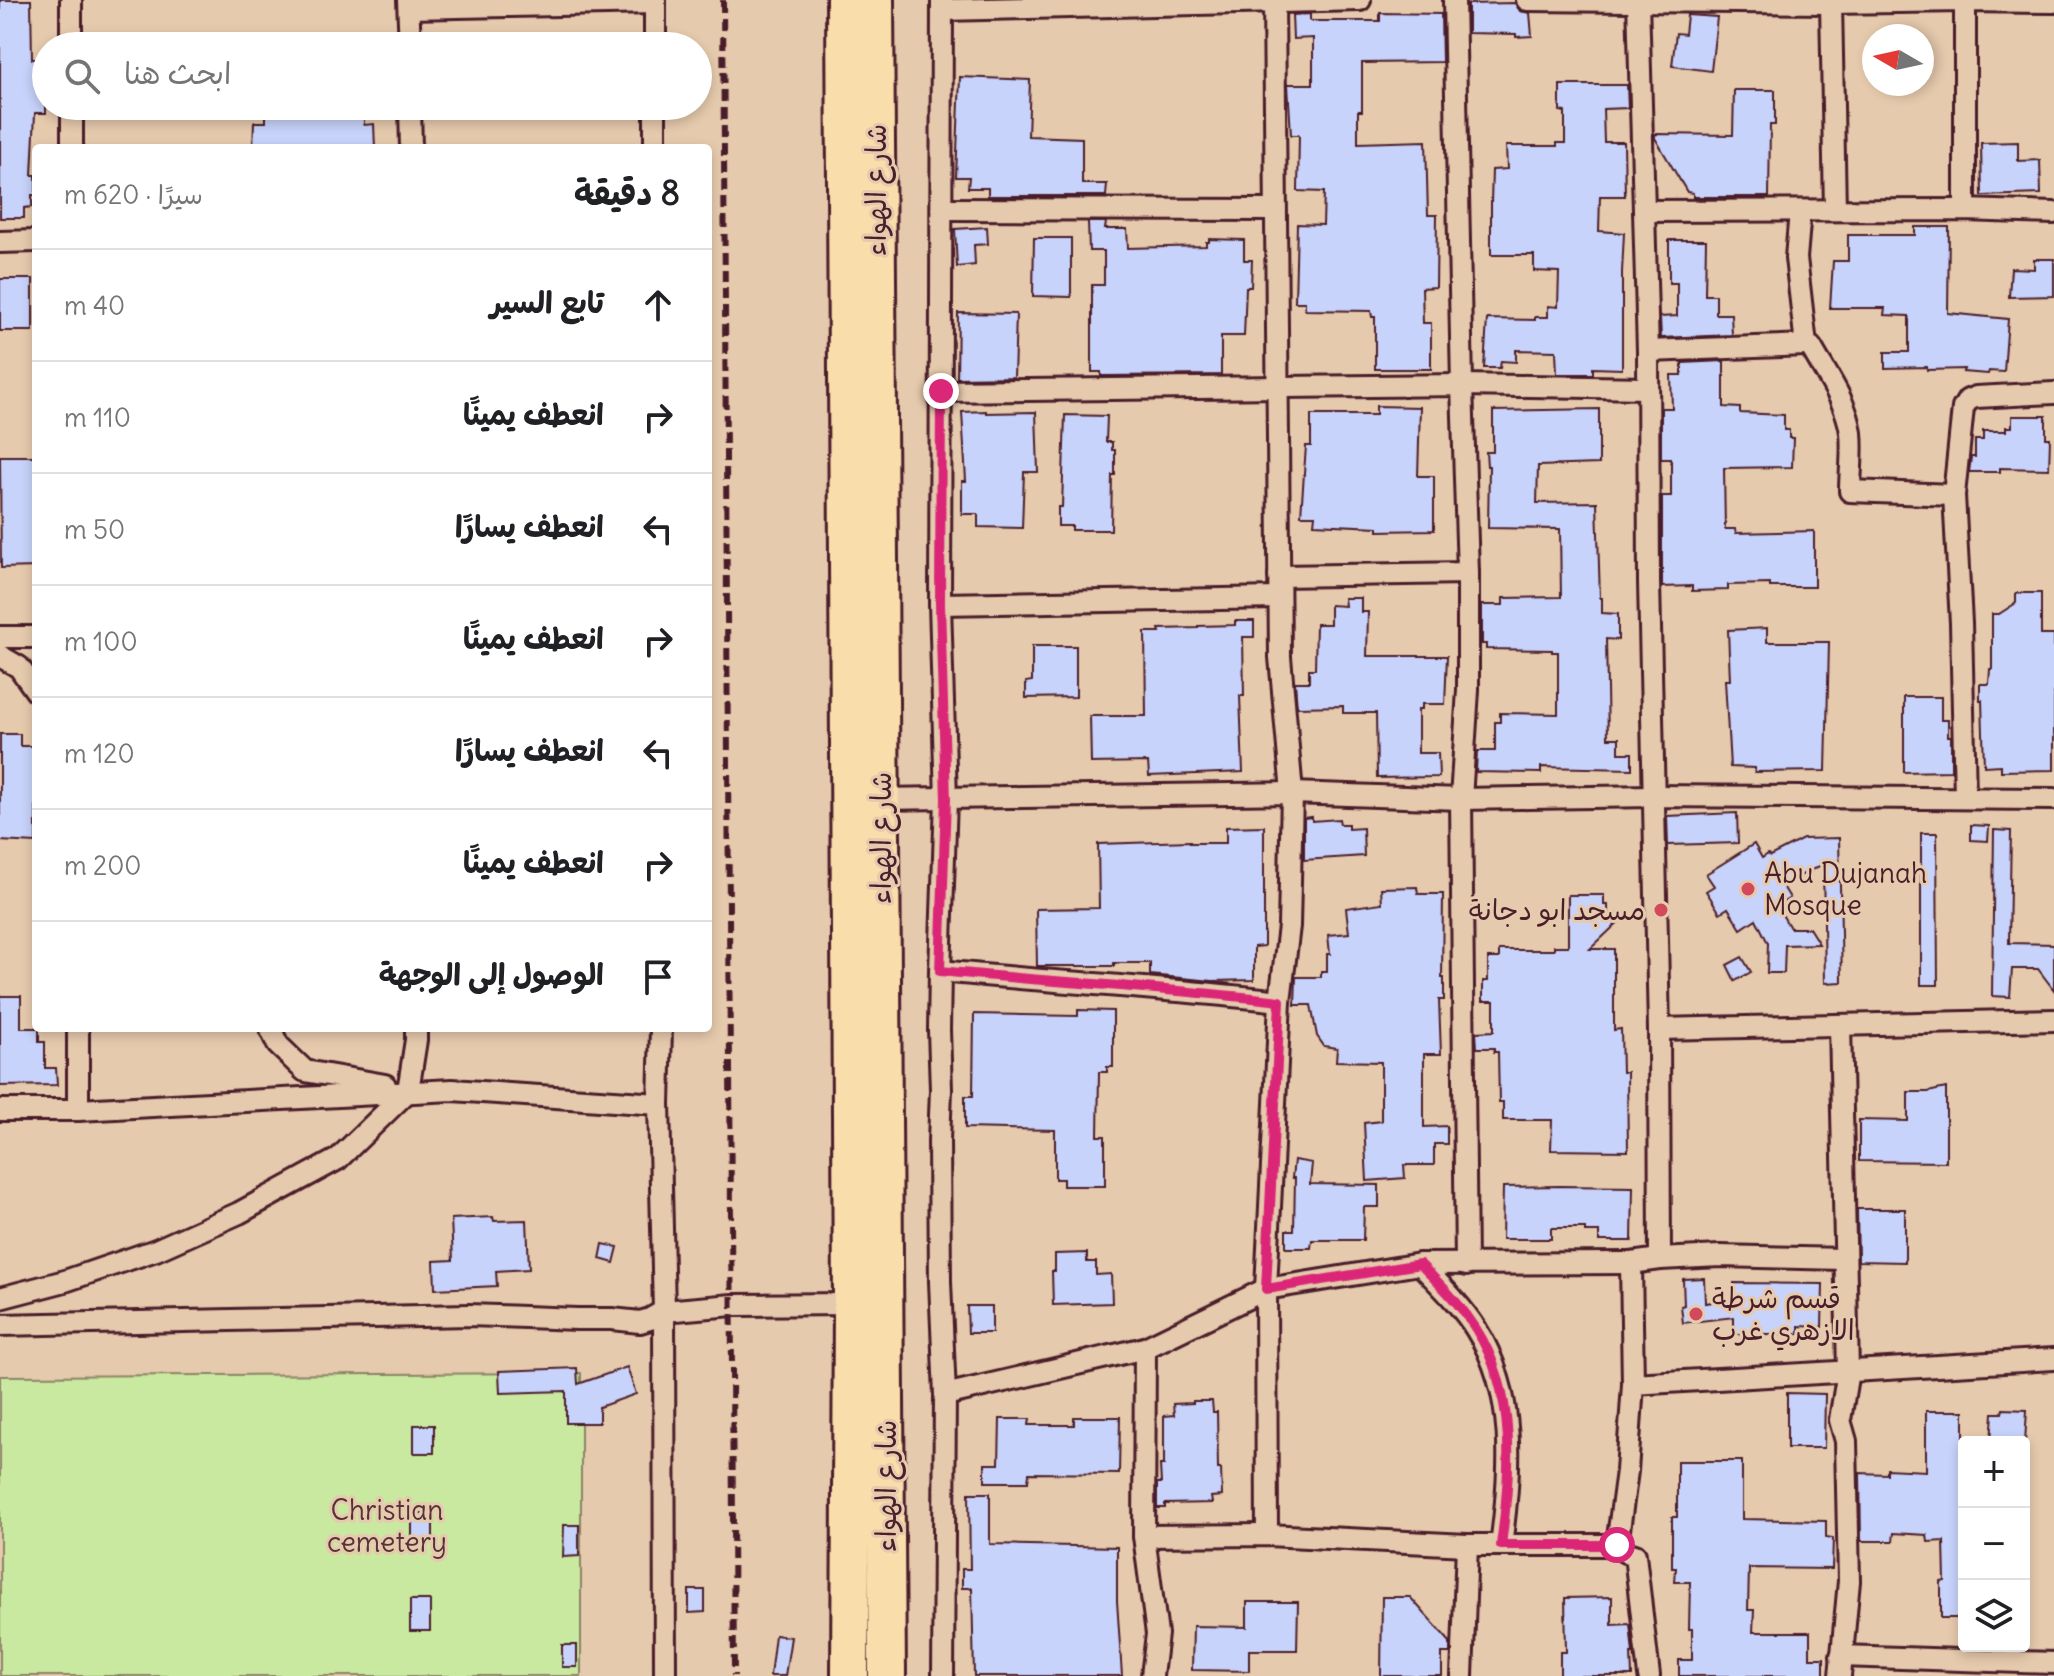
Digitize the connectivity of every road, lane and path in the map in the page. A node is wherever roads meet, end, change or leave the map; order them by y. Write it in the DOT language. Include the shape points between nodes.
graph roads {
  1 [pos="71,0"];
  2 [pos="845,0"];
  3 [pos="875,0"];
  4 [pos="1274,0"];
  5 [pos="1360,0"];
  6 [pos="1454,0"];
  7 [pos="1527,0"];
  8 [pos="1965,0"];
  9 [pos="655,1"];
  10 [pos="1638,1"];
  11 [pos="2054,2"];
  12 [pos="1831,3"];
  13 [pos="409,4"];
  14 [pos="942,5"];
  15 [pos="71,32"];
  16 [pos="410,32"];
  17 [pos="655,32"];
  18 [pos="72,120"];
  19 [pos="410,120"];
  20 [pos="655,120"];
  21 [pos="72,144"];
  22 [pos="411,144"];
  23 [pos="655,144"];
  24 [pos="942,209"];
  25 [pos="1275,210"];
  26 [pos="1835,210"];
  27 [pos="1965,210"];
  28 [pos="1644,211"];
  29 [pos="1800,211"];
  30 [pos="2054,213"];
  31 [pos="32,241"];
  32 [pos="0,242"];
  33 [pos="1806,345"];
  34 [pos="1648,351"];
  35 [pos="1462,385"];
  36 [pos="1278,388"];
  37 [pos="1647,388"];
  38 [pos="941,391"];
  39 [pos="2054,393"];
  40 [pos="1954,495"];
  41 [pos="1468,573"];
  42 [pos="1279,576"];
  43 [pos="1279,598"];
  44 [pos="940,604"];
  45 [pos="0,637"];
  46 [pos="32,637"];
  47 [pos="0,656"];
  48 [pos="32,685"];
  49 [pos="1292,793"];
  50 [pos="1653,796"];
  51 [pos="1965,797"];
  52 [pos="880,799"];
  53 [pos="946,799"];
  54 [pos="1461,799"];
  55 [pos="2054,799"];
  56 [pos="940,971"];
  57 [pos="1280,1001"];
  58 [pos="2054,1020"];
  59 [pos="1840,1025"];
  60 [pos="1659,1029"];
  61 [pos="78,1032"];
  62 [pos="272,1032"];
  63 [pos="416,1032"];
  64 [pos="661,1032"];
  65 [pos="408,1091"];
  66 [pos="659,1104"];
  67 [pos="0,1110"];
  68 [pos="78,1110"];
  69 [pos="1660,1259"];
  70 [pos="1844,1259"];
  71 [pos="1631,1263"];
  72 [pos="1420,1264"];
  73 [pos="1466,1265"];
  74 [pos="1266,1289"];
  75 [pos="0,1298"];
  76 [pos="852,1304"];
  77 [pos="664,1311"];
  78 [pos="0,1325"];
  79 [pos="1145,1348"];
  80 [pos="2054,1359"];
  81 [pos="1848,1371"];
  82 [pos="1633,1384"];
  83 [pos="945,1395"];
  84 [pos="1267,1535"];
  85 [pos="1144,1536"];
  86 [pos="1467,1545"];
  87 [pos="1501,1545"];
  88 [pos="1617,1545"];
  89 [pos="2054,1663"];
  90 [pos="1840,1666"];
  91 [pos="665,1676"];
  92 [pos="850,1676"];
  93 [pos="887,1676"];
  94 [pos="943,1676"];
  95 [pos="1152,1676"];
  96 [pos="1462,1676"];
  97 [pos="1649,1676"];
  1 -- 15 [label="street"];
  2 -- 76 [label="highway, شارع الهواء"];
  3 -- 52 [label="highway, شارع الهواء"];
  4 -- 5 [label="street"];
  4 -- 14 [label="street"];
  4 -- 25 [label="street"];
  6 -- 35 [label="street"];
  7 -- 10 [label="street"];
  8 -- 11 [label="street"];
  8 -- 12 [label="street"];
  8 -- 27 [label="street"];
  9 -- 13 [label="street"];
  9 -- 17 [label="street"];
  10 -- 12 [label="street"];
  10 -- 28 [label="street"];
  12 -- 26 [label="street"];
  13 -- 16 [label="street"];
  14 -- 24 [label="street"];
  18 -- 21 [label="street"];
  19 -- 22 [label="street"];
  20 -- 23 [label="street"];
  24 -- 25 [label="street"];
  24 -- 38 [label="street"];
  25 -- 36 [label="street"];
  26 -- 27 [label="street"];
  26 -- 29 [label="street"];
  27 -- 30 [label="street"];
  28 -- 29 [label="street"];
  28 -- 34 [label="street"];
  29 -- 33 [label="street" via="1796,258"];
  31 -- 32 [label="street"];
  33 -- 34 [label="street"];
  33 -- 40 [label="street" via="1848,419 1850,491"];
  34 -- 37 [label="street"];
  35 -- 36 [label="street"];
  35 -- 37 [label="street"];
  35 -- 41 [label="street"];
  36 -- 38 [label="street"];
  36 -- 42 [label="street"];
  37 -- 50 [label="street"];
  38 -- 44 [label="street"];
  39 -- 40 [label="street" via="1968,400"];
  40 -- 51 [label="street"];
  41 -- 42 [label="street"];
  41 -- 54 [label="street"];
  42 -- 43 [label="street"];
  43 -- 44 [label="street"];
  43 -- 49 [label="street"];
  44 -- 53 [label="street"];
  45 -- 46 [label="street"];
  47 -- 48 [label="street" via="19,667"];
  49 -- 53 [label="street"];
  49 -- 54 [label="street"];
  49 -- 57 [label="street" via="1289,926"];
  50 -- 51 [label="street"];
  50 -- 54 [label="street"];
  50 -- 60 [label="street"];
  51 -- 55 [label="street"];
  52 -- 53 [label="street"];
  52 -- 93 [label="highway, شارع الهواء"];
  53 -- 56 [label="street"];
  54 -- 73 [label="street"];
  56 -- 57 [label="street"];
  56 -- 83 [label="street"];
  57 -- 74 [label="street"];
  58 -- 59 [label="street"];
  59 -- 60 [label="street"];
  59 -- 70 [label="street"];
  60 -- 69 [label="street"];
  61 -- 68 [label="street"];
  62 -- 65 [label="street" via="305,1071"];
  63 -- 65 [label="street"];
  64 -- 66 [label="street"];
  65 -- 66 [label="street"];
  65 -- 68 [label="street"];
  65 -- 75 [label="street" via="338,1159 239,1213 156,1250"];
  66 -- 77 [label="street"];
  67 -- 68 [label="street"];
  69 -- 70 [label="street"];
  69 -- 71 [label="street"];
  70 -- 81 [label="street"];
  71 -- 73 [label="street"];
  71 -- 82 [label="street"];
  72 -- 73 [label="street"];
  72 -- 74 [label="street"];
  72 -- 87 [label="street" via="1474,1326 1499,1382 1509,1432"];
  74 -- 79 [label="street"];
  74 -- 84 [label="street"];
  76 -- 77 [label="street"];
  76 -- 92 [label="highway, شارع الهواء"];
  77 -- 78 [label="street" via="640,1322 469,1315"];
  77 -- 91 [label="street"];
  79 -- 83 [label="street"];
  79 -- 85 [label="street"];
  80 -- 81 [label="street"];
  81 -- 82 [label="street"];
  81 -- 90 [label="street" via="1840,1420 1846,1441 1849,1581"];
  82 -- 88 [label="street"];
  83 -- 94 [label="street"];
  84 -- 85 [label="street"];
  84 -- 86 [label="street"];
  85 -- 95 [label="street" via="1157,1634"];
  86 -- 87 [label="street"];
  86 -- 96 [label="street"];
  87 -- 88 [label="street"];
  88 -- 97 [label="street" via="1635,1555"];
  89 -- 90 [label="street"];
}
